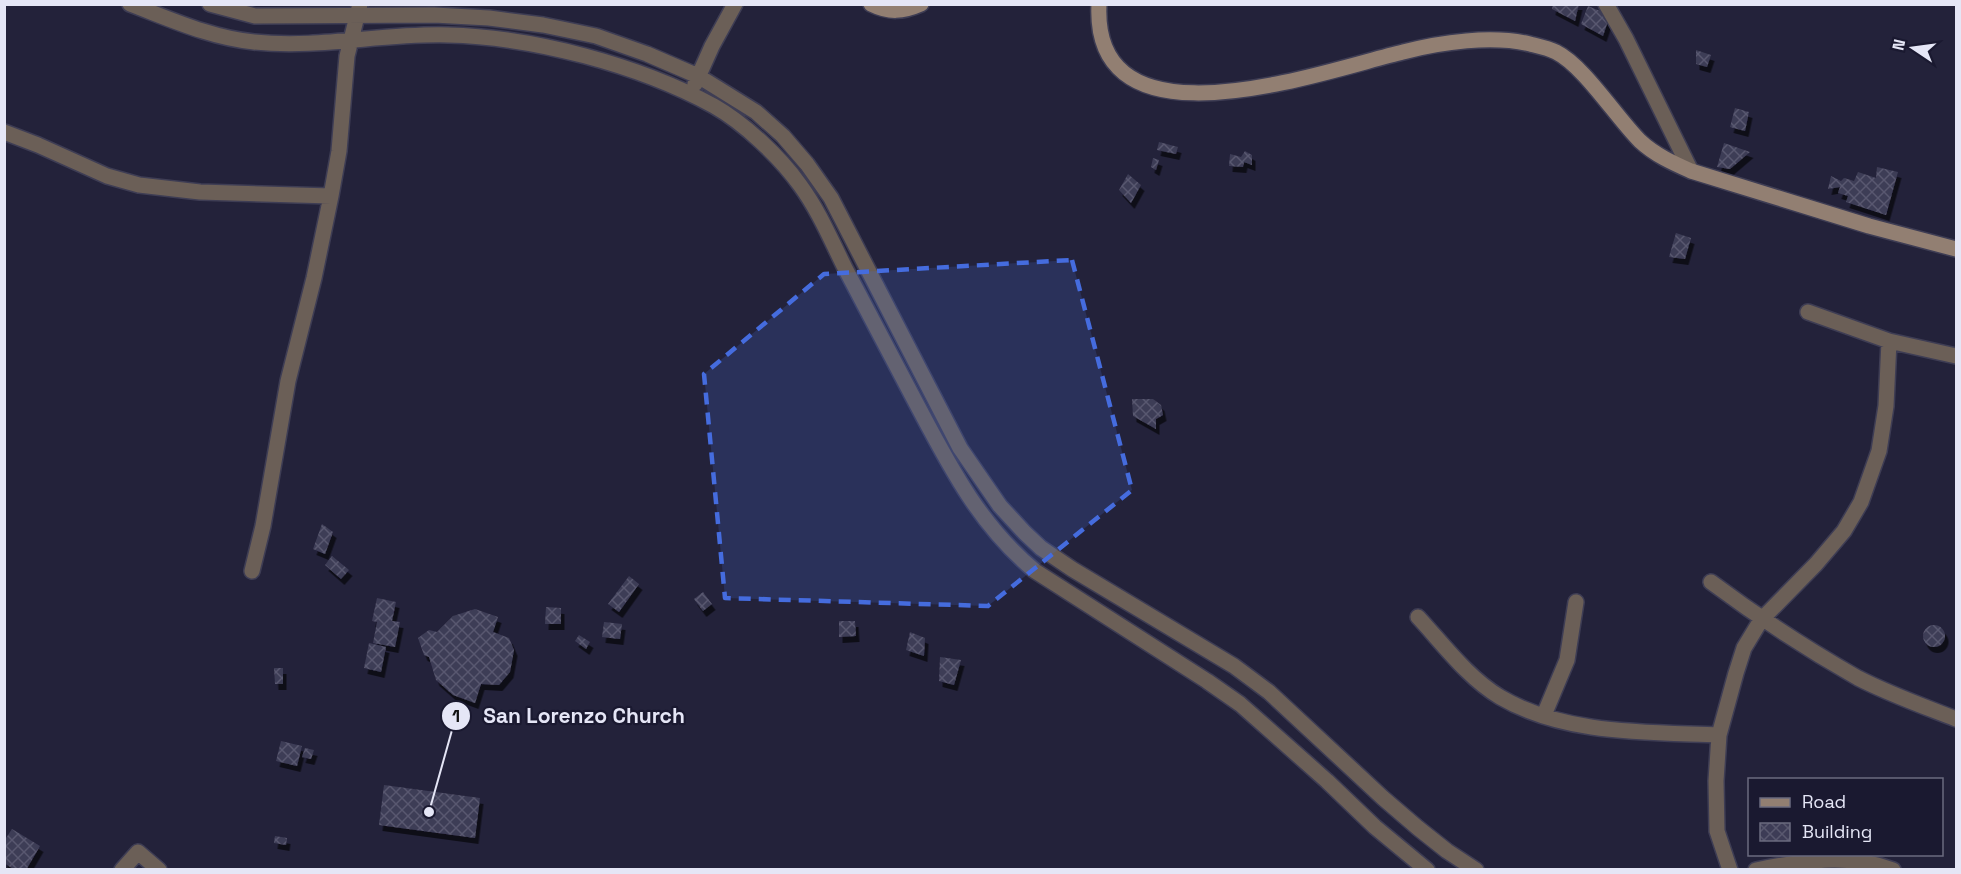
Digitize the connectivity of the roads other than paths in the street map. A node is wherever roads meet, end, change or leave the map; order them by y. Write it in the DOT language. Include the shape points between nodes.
graph roads {
  1 [pos="130,4"];
  2 [pos="210,4"];
  3 [pos="735,4"];
  4 [pos="871,4"];
  5 [pos="921,4"];
  6 [pos="1099,4"];
  7 [pos="1606,4"];
  8 [pos="358,10"];
  9 [pos="350,41"];
  10 [pos="698,76"];
  11 [pos="690,94"];
  12 [pos="4,132"];
  13 [pos="1691,171"];
  14 [pos="331,196"];
  15 [pos="1956,249"];
  16 [pos="861,252"];
  17 [pos="843,264"];
  18 [pos="1808,312"];
  19 [pos="1889,341"];
  20 [pos="1956,356"];
  21 [pos="960,448"];
  22 [pos="945,458"];
  23 [pos="252,571"];
  24 [pos="1711,582"];
  25 [pos="1576,602"];
  26 [pos="1143,609"];
  27 [pos="1418,617"];
  28 [pos="1761,620"];
  29 [pos="1132,634"];
  30 [pos="1544,715"];
  31 [pos="1956,719"];
  32 [pos="1719,735"];
  33 [pos="122,870"];
  34 [pos="159,870"];
  35 [pos="1427,870"];
  36 [pos="1476,870"];
  37 [pos="1730,870"];
  38 [pos="1756,870"];
  39 [pos="1893,870"];
  1 -- 9 [label="street" via="219,36 253,42 304,45"];
  2 -- 8 [label="street" via="255,16"];
  3 -- 10 [label="street"];
  4 -- 5 [label="main road" via="900,11"];
  6 -- 13 [label="main road" via="1098,25 1103,45 1114,62 1140,83 1161,90 1222,93 1270,86 1436,45 1505,40 1548,49 1565,58 1586,78 1642,143"];
  7 -- 13 [label="street"];
  8 -- 9 [label="street"];
  8 -- 10 [label="street" via="543,25 596,36"];
  9 -- 11 [label="street" via="446,35 504,39 630,70"];
  9 -- 14 [label="street"];
  10 -- 11 [label="street"];
  10 -- 16 [label="street" via="756,112 783,136 831,198"];
  11 -- 17 [label="street" via="746,129 798,182 819,212"];
  12 -- 14 [label="street" via="107,176 139,185 200,192"];
  13 -- 15 [label="main road"];
  14 -- 23 [label="street" via="288,381"];
  16 -- 17 [label="street"];
  16 -- 21 [label="street"];
  17 -- 22 [label="street"];
  18 -- 19 [label="street"];
  19 -- 20 [label="street"];
  19 -- 28 [label="street" via="1879,451 1862,502 1816,564"];
  21 -- 22 [label="street"];
  21 -- 26 [label="street" via="1000,506 1041,548"];
  22 -- 29 [label="street" via="977,510 1014,554"];
  24 -- 28 [label="street"];
  25 -- 30 [label="street" via="1567,660"];
  26 -- 29 [label="street"];
  26 -- 36 [label="street" via="1269,692 1391,806"];
  27 -- 30 [label="street" via="1480,682 1520,707"];
  28 -- 31 [label="street" via="1859,678"];
  28 -- 32 [label="street" via="1744,648"];
  29 -- 35 [label="street" via="1240,704"];
  30 -- 32 [label="street" via="1610,730"];
  32 -- 37 [label="street" via="1717,831"];
  33 -- 34 [label="street" via="138,852"];
  38 -- 39 [label="street" via="1842,859"];
}
